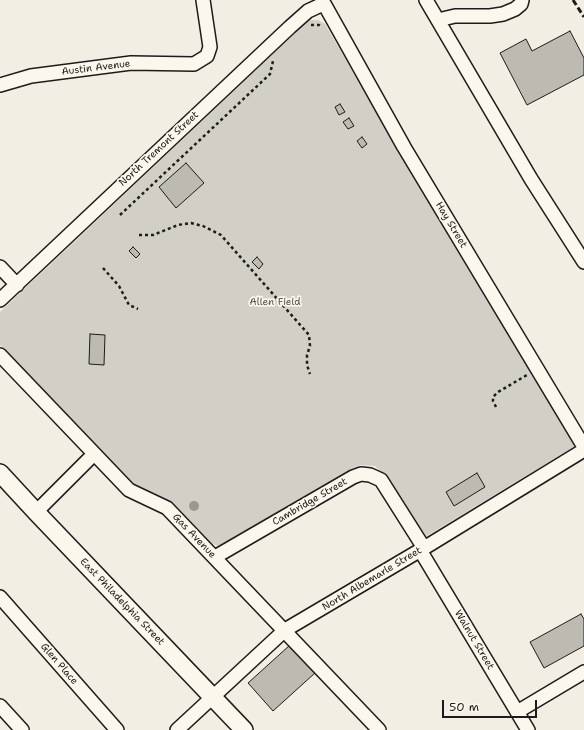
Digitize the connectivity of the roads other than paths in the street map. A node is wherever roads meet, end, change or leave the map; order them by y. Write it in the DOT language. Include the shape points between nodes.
graph roads {
  1 [pos="203,0"];
  2 [pos="426,0"];
  3 [pos="522,0"];
  4 [pos="322,2"];
  5 [pos="438,20"];
  6 [pos="0,86"];
  7 [pos="584,262"];
  8 [pos="0,267"];
  9 [pos="17,285"];
  10 [pos="0,300"];
  11 [pos="0,355"];
  12 [pos="584,449"];
  13 [pos="94,454"];
  14 [pos="0,472"];
  15 [pos="36,512"];
  16 [pos="422,549"];
  17 [pos="214,557"];
  18 [pos="0,597"];
  19 [pos="285,630"];
  20 [pos="584,672"];
  21 [pos="213,697"];
  22 [pos="517,712"];
  23 [pos="3,715"];
  24 [pos="22,730"];
  25 [pos="117,730"];
  26 [pos="177,730"];
  27 [pos="244,730"];
  28 [pos="379,730"];
  29 [pos="528,730"];
  1 -- 6 [label="street, Austin Avenue" via="210,47 207,56 194,64 131,63 31,76"];
  2 -- 5 [label="street"];
  3 -- 5 [label="street" via="515,9 503,14 455,16"];
  4 -- 9 [label="street, North Tremont Street" via="290,27"];
  4 -- 12 [label="street, Hay Street" via="404,147"];
  5 -- 7 [label="street" via="531,179"];
  8 -- 9 [label="street"];
  9 -- 10 [label="street, North Tremont Street"];
  11 -- 13 [label="street, Gas Avenue"];
  12 -- 16 [label="street, North Albemarle Street"];
  13 -- 15 [label="street"];
  13 -- 17 [label="street, Gas Avenue" via="129,490 167,508"];
  14 -- 15 [label="main road, East Philadelphia Street"];
  15 -- 21 [label="main road, East Philadelphia Street"];
  16 -- 17 [label="street, Cambridge Street" via="381,480 361,474"];
  16 -- 19 [label="street, North Albemarle Street"];
  16 -- 22 [label="street, Walnut Street"];
  17 -- 19 [label="street, Gas Avenue"];
  18 -- 25 [label="street, Glen Place"];
  19 -- 21 [label="street, North Albemarle Street"];
  19 -- 28 [label="street, Gas Avenue"];
  20 -- 22 [label="street"];
  21 -- 26 [label="street, North Albemarle Street"];
  21 -- 27 [label="main road, East Philadelphia Street"];
  22 -- 29 [label="street, Walnut Street"];
  23 -- 24 [label="street"];
}
